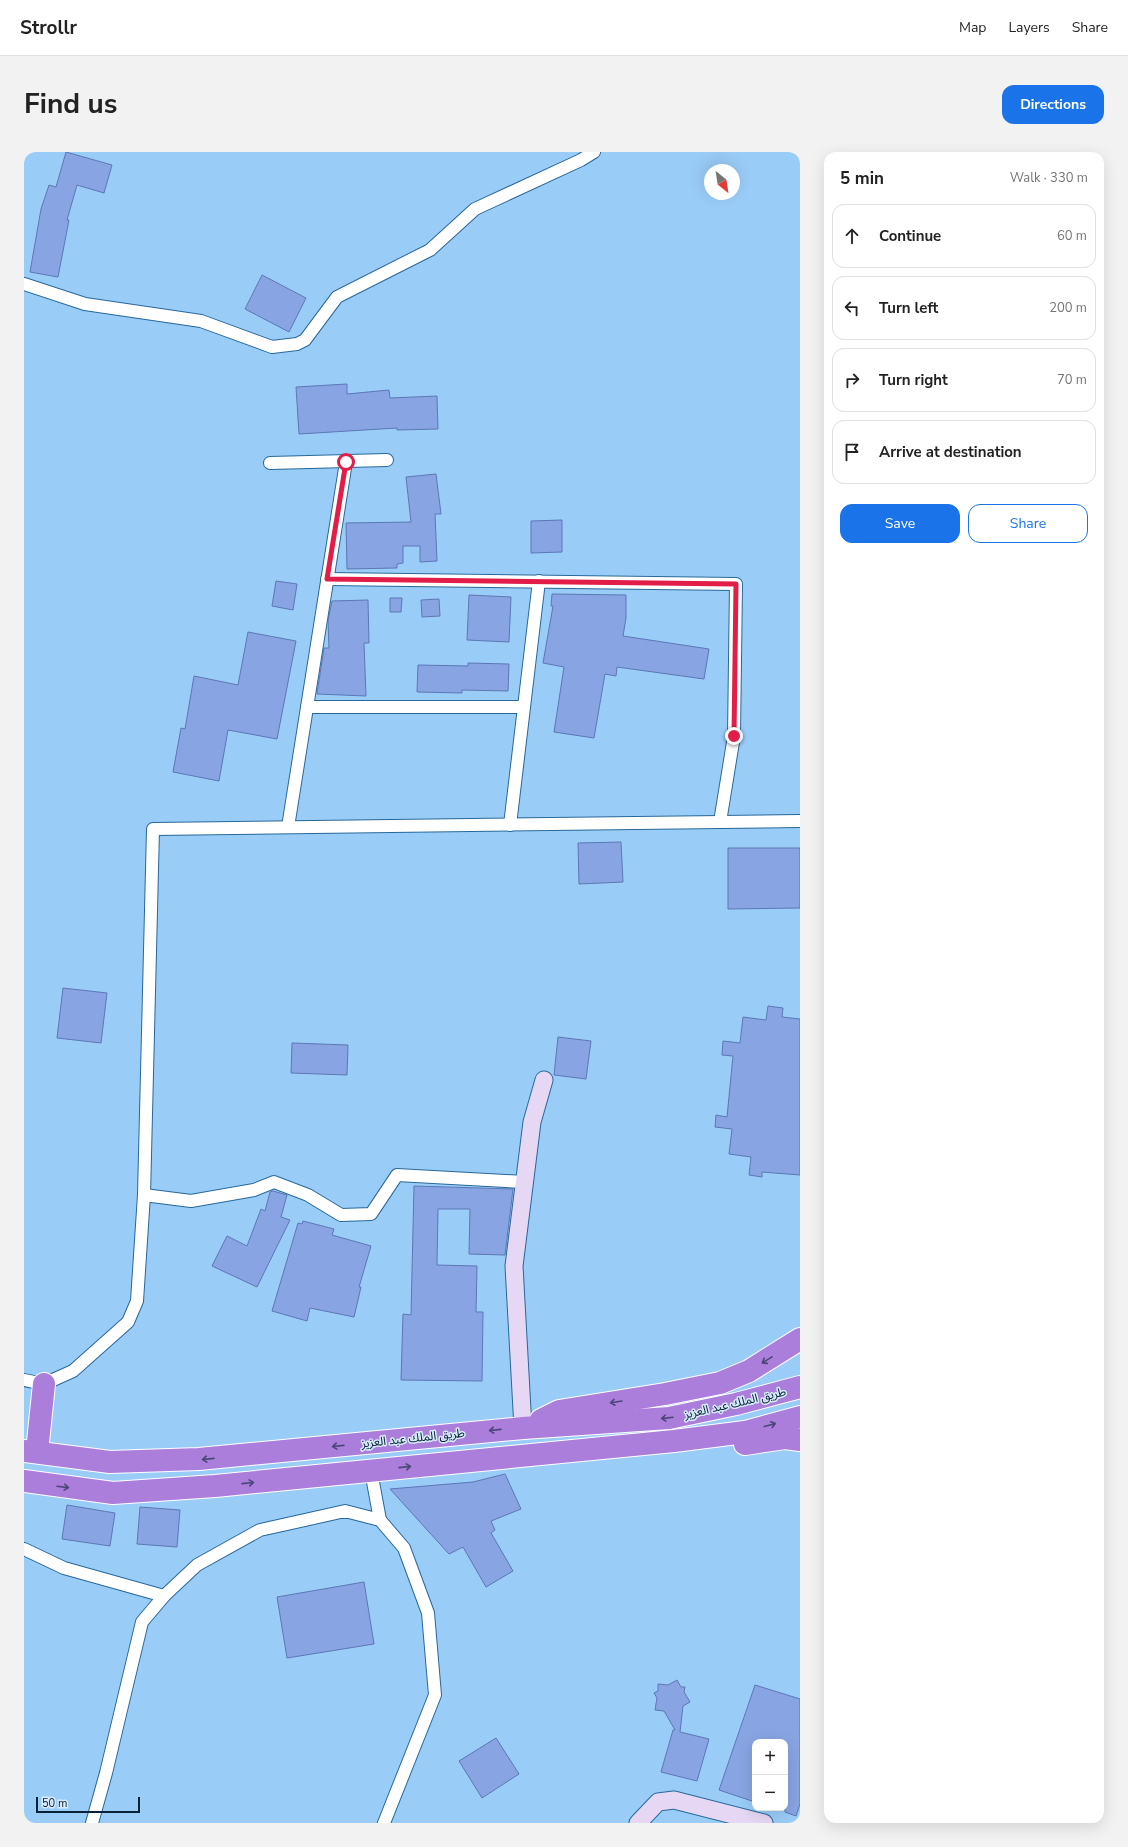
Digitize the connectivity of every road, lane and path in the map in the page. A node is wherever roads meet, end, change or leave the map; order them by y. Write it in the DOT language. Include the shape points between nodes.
graph roads {
  1 [pos="594,152"];
  2 [pos="24,284"];
  3 [pos="387,460"];
  4 [pos="346,462"];
  5 [pos="270,463"];
  6 [pos="327,579"];
  7 [pos="539,581"];
  8 [pos="307,707"];
  9 [pos="524,708"];
  10 [pos="800,821"];
  11 [pos="720,822"];
  12 [pos="510,825"];
  13 [pos="288,827"];
  14 [pos="544,1080"];
  15 [pos="524,1182"];
  16 [pos="144,1195"];
  17 [pos="800,1339"];
  18 [pos="34,1382"];
  19 [pos="800,1387"];
  20 [pos="800,1417"];
  21 [pos="523,1428"];
  22 [pos="800,1440"];
  23 [pos="30,1451"];
  24 [pos="554,1453"];
  25 [pos="371,1471"];
  26 [pos="24,1481"];
  27 [pos="380,1520"];
  28 [pos="24,1549"];
  29 [pos="164,1596"];
  30 [pos="724,1818"];
  31 [pos="92,1823"];
  32 [pos="384,1823"];
  33 [pos="638,1823"];
  34 [pos="764,1823"];
  1 -- 2 [label="street" via="475,210 430,250 337,297 305,340 297,344 272,346 201,321 85,304"];
  3 -- 4 [label="street"];
  4 -- 5 [label="street"];
  4 -- 6 [label="street"];
  6 -- 7 [label="street"];
  6 -- 8 [label="street"];
  7 -- 9 [label="street"];
  7 -- 11 [label="street" via="736,584 734,736"];
  8 -- 9 [label="street"];
  8 -- 13 [label="street"];
  9 -- 12 [label="street"];
  10 -- 11 [label="street"];
  11 -- 12 [label="street"];
  12 -- 13 [label="street"];
  13 -- 16 [label="street" via="153,829"];
  14 -- 15 [label="street" via="532,1122"];
  15 -- 16 [label="street" via="397,1175 371,1214 341,1215 308,1195 274,1182 254,1190 191,1201"];
  15 -- 21 [label="street" via="514,1266"];
  16 -- 18 [label="street" via="137,1301 128,1322 73,1371"];
  17 -- 21 [label="highway, one-way" via="749,1372 720,1383 559,1412"];
  18 -- 23 [label="highway"];
  19 -- 21 [label="highway, طريق الملك عبد العزيز, one-way" via="669,1418"];
  24 -- 20 [label="highway, طريق الملك عبد العزيز, one-way" via="745,1432"];
  21 -- 23 [label="highway, طريق الملك عبد العزيز, one-way" via="199,1460 110,1462"];
  22 -- 24 [label="highway" via="785,1438 728,1447"];
  25 -- 24 [label="highway, طريق الملك عبد العزيز, one-way"];
  26 -- 25 [label="highway, طريق الملك عبد العزيز, one-way" via="113,1493"];
  25 -- 27 [label="street"];
  27 -- 29 [label="street" via="345,1510 260,1530 197,1565"];
  27 -- 32 [label="street" via="404,1548 428,1614 435,1695"];
  28 -- 29 [label="street" via="64,1568"];
  29 -- 31 [label="street" via="142,1622"];
  30 -- 33 [label="street" via="674,1800 658,1802"];
  30 -- 34 [label="street"];
}
